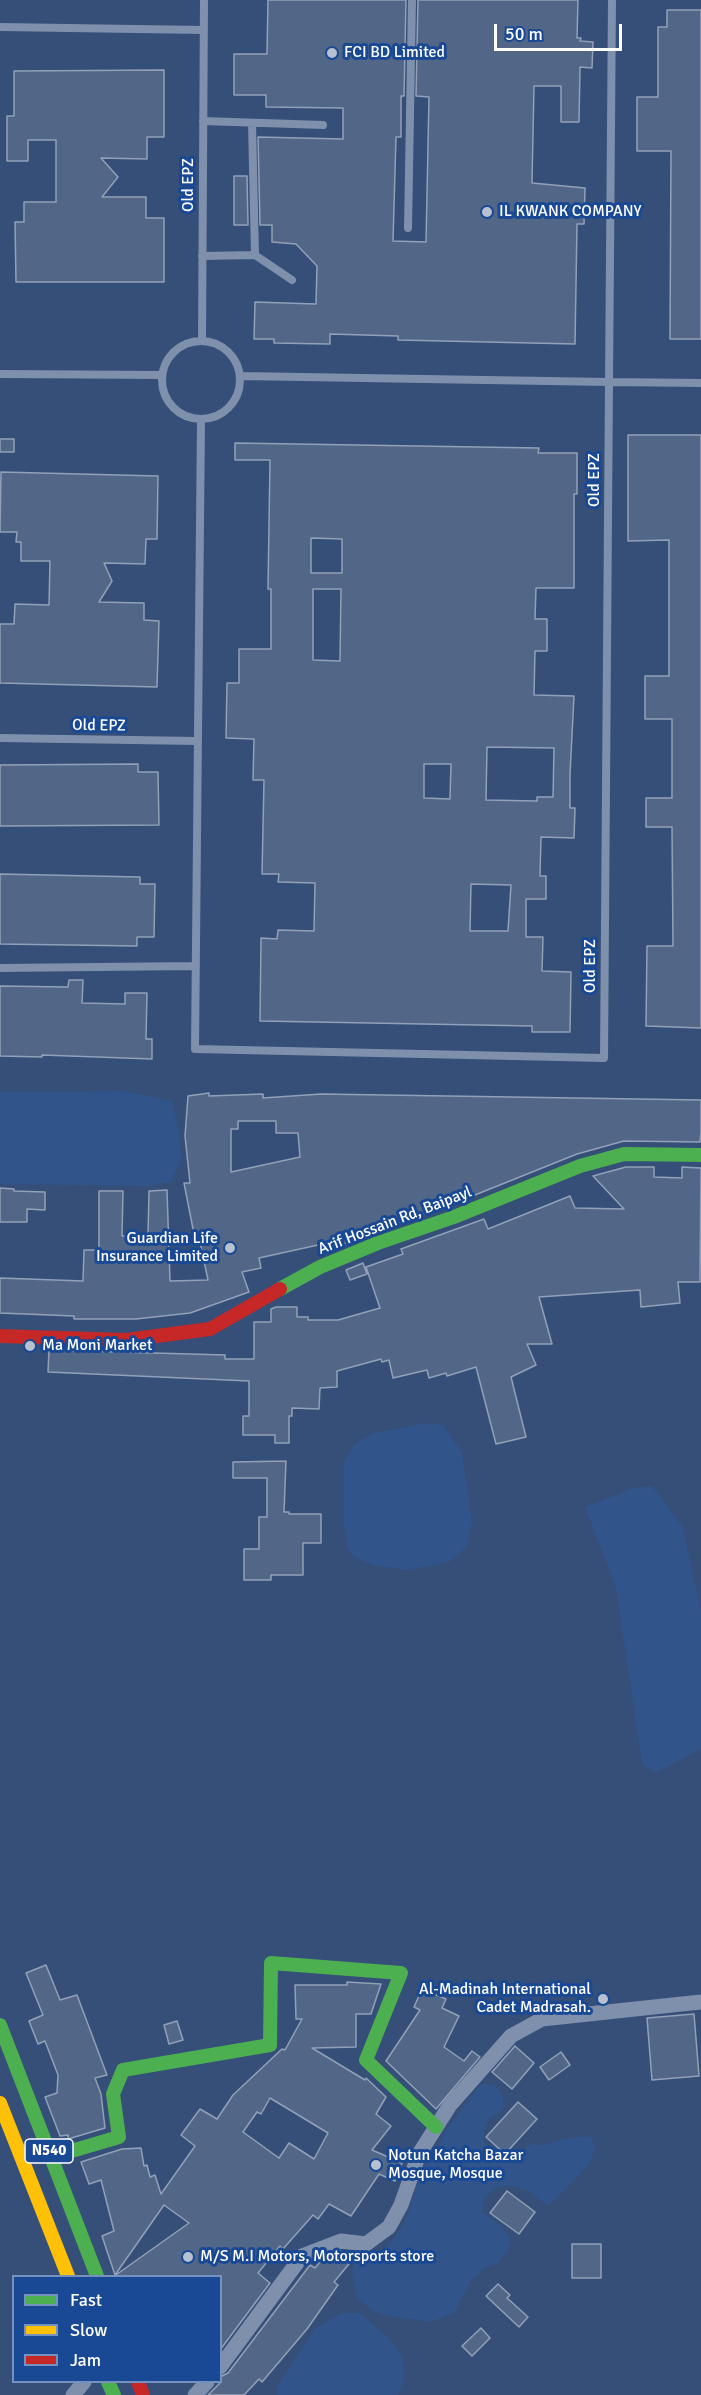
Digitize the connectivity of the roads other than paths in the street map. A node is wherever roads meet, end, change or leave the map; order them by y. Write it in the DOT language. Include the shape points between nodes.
graph roads {
  1 [pos="204,0"];
  2 [pos="412,0"];
  3 [pos="612,0"];
  4 [pos="0,27"];
  5 [pos="204,30"];
  6 [pos="203,121"];
  7 [pos="252,123"];
  8 [pos="323,125"];
  9 [pos="408,228"];
  10 [pos="255,255"];
  11 [pos="202,256"];
  12 [pos="292,280"];
  13 [pos="202,341"];
  14 [pos="0,374"];
  15 [pos="162,375"];
  16 [pos="240,376"];
  17 [pos="609,382"];
  18 [pos="701,383"];
  19 [pos="201,419"];
  20 [pos="0,738"];
  21 [pos="198,741"];
  22 [pos="196,966"];
  23 [pos="0,968"];
  24 [pos="701,1155"];
  25 [pos="0,1336"];
  26 [pos="701,2002"];
  27 [pos="0,2025"];
  28 [pos="0,2103"];
  29 [pos="436,2127"];
  30 [pos="51,2157"];
  31 [pos="67,2275"];
  32 [pos="96,2275"];
  33 [pos="222,2364"];
  34 [pos="83,2383"];
  35 [pos="206,2383"];
  36 [pos="72,2395"];
  37 [pos="195,2395"];
  1 -- 5 [label="lane, Old EPZ"];
  2 -- 9 [label="lane"];
  3 -- 17 [label="lane, Old EPZ"];
  4 -- 5 [label="lane"];
  5 -- 6 [label="lane, Old EPZ"];
  6 -- 7 [label="lane"];
  6 -- 11 [label="lane, Old EPZ"];
  7 -- 8 [label="lane"];
  7 -- 10 [label="lane"];
  10 -- 11 [label="lane"];
  10 -- 12 [label="lane"];
  11 -- 13 [label="lane, Old EPZ"];
  13 -- 15 [label="lane" via="175,350"];
  13 -- 16 [label="lane" via="228,351"];
  14 -- 15 [label="lane"];
  15 -- 19 [label="lane" via="164,393 174,409"];
  16 -- 17 [label="lane"];
  16 -- 19 [label="lane" via="233,403 219,415"];
  17 -- 18 [label="lane"];
  17 -- 22 [label="lane, Old EPZ" via="604,1058 195,1049"];
  19 -- 21 [label="lane, Old EPZ"];
  20 -- 21 [label="lane, Old EPZ"];
  21 -- 22 [label="lane, Old EPZ"];
  22 -- 23 [label="lane"];
  24 -- 25 [label="main road, Arif Hossain Rd, Baipayl" via="624,1154 572,1169 320,1267 210,1329 126,1340"];
  26 -- 29 [label="street" via="542,2019 511,2036 450,2105"];
  27 -- 30 [label="main road, N540"];
  28 -- 31 [label="main road, N540"];
  29 -- 30 [label="main road" via="366,2060 401,1973 271,1962 270,2045 123,2070 113,2094 119,2137"];
  29 -- 33 [label="street" via="419,2154 389,2227 366,2244 341,2241 302,2256"];
  30 -- 32 [label="main road, N540"];
  34 -- 36 [label="street"];
  35 -- 37 [label="street"];
}
